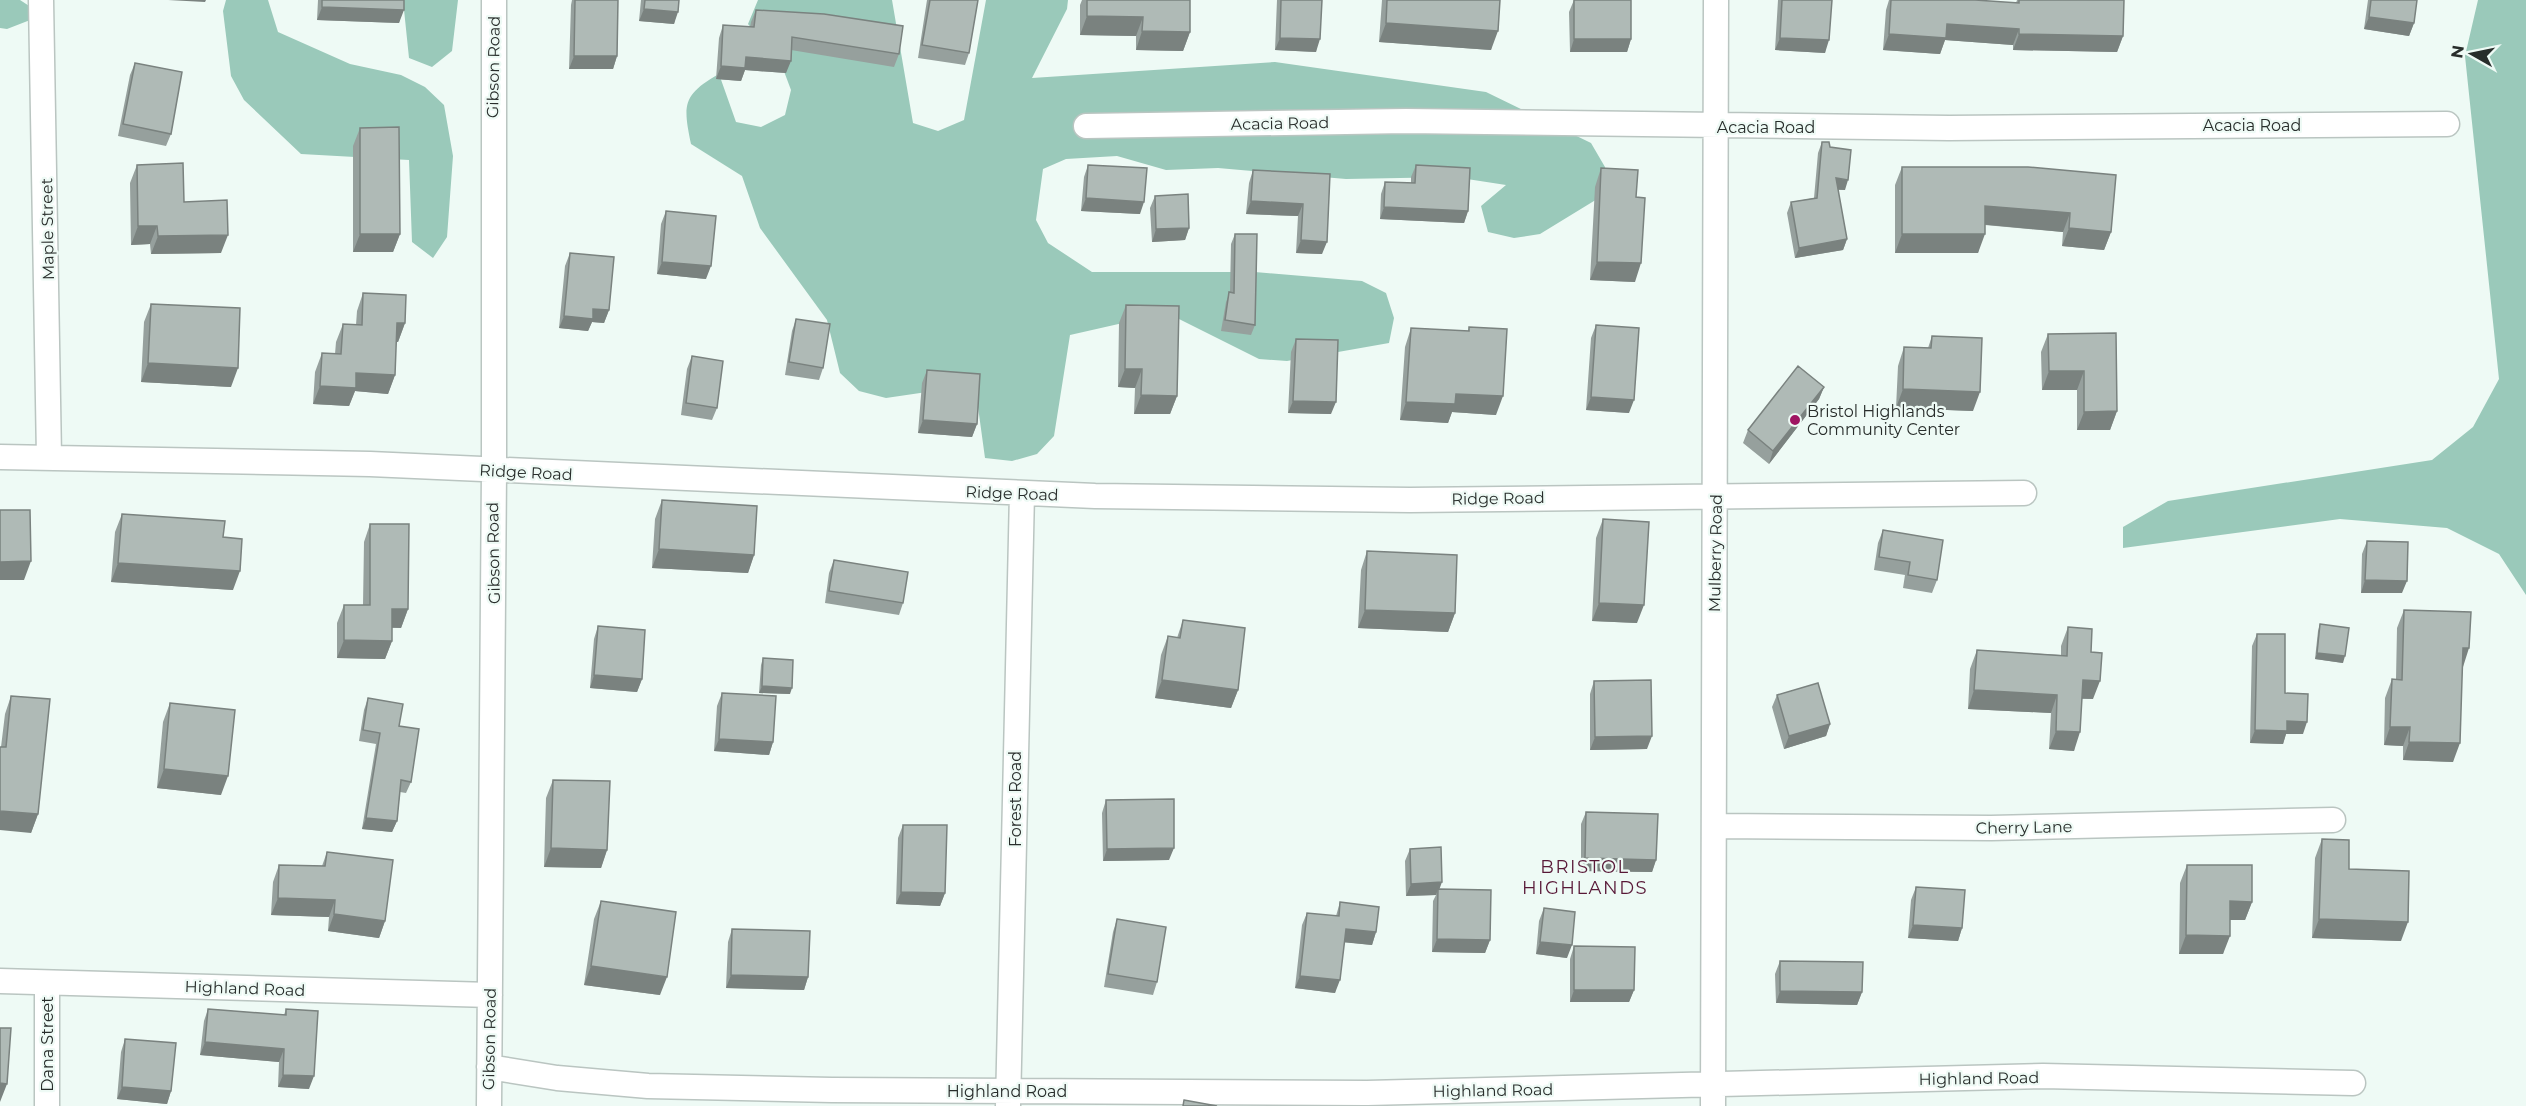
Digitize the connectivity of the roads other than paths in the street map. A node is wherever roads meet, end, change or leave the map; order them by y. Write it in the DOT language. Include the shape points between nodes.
graph roads {
  1 [pos="41,0"];
  2 [pos="494,0"];
  3 [pos="1716,0"];
  4 [pos="2446,124"];
  5 [pos="1086,126"];
  6 [pos="1716,126"];
  7 [pos="0,457"];
  8 [pos="49,457"];
  9 [pos="494,470"];
  10 [pos="1022,493"];
  11 [pos="2024,493"];
  12 [pos="1715,495"];
  13 [pos="2333,820"];
  14 [pos="1715,826"];
  15 [pos="0,981"];
  16 [pos="47,983"];
  17 [pos="490,995"];
  18 [pos="489,1066"];
  19 [pos="2353,1083"];
  20 [pos="1713,1095"];
  21 [pos="1009,1099"];
  22 [pos="47,1106"];
  23 [pos="489,1106"];
  1 -- 8 [label="street, Maple Street"];
  2 -- 9 [label="street, Gibson Road"];
  3 -- 6 [label="street, Mulberry Road"];
  4 -- 6 [label="street, Acacia Road"];
  5 -- 6 [label="street, Acacia Road" via="1406,121"];
  6 -- 12 [label="street, Mulberry Road"];
  7 -- 8 [label="street, Ridge Road"];
  8 -- 9 [label="street, Ridge Road"];
  9 -- 10 [label="street, Ridge Road"];
  9 -- 17 [label="street, Gibson Road"];
  10 -- 12 [label="street, Ridge Road" via="1410,500"];
  10 -- 21 [label="street, Forest Road"];
  11 -- 12 [label="street, Ridge Road"];
  12 -- 14 [label="street, Mulberry Road"];
  13 -- 14 [label="street, Cherry Lane" via="1991,828"];
  14 -- 20 [label="street, Mulberry Road"];
  15 -- 16 [label="street, Highland Road"];
  16 -- 17 [label="street, Highland Road"];
  16 -- 22 [label="street, Dana Street"];
  17 -- 18 [label="street, Gibson Road"];
  18 -- 21 [label="street, Highland Road" via="557,1078 648,1086"];
  18 -- 23 [label="street, Gibson Road"];
  19 -- 20 [label="street, Highland Road" via="2043,1076"];
  20 -- 21 [label="street, Highland Road" via="1367,1093"];
}
